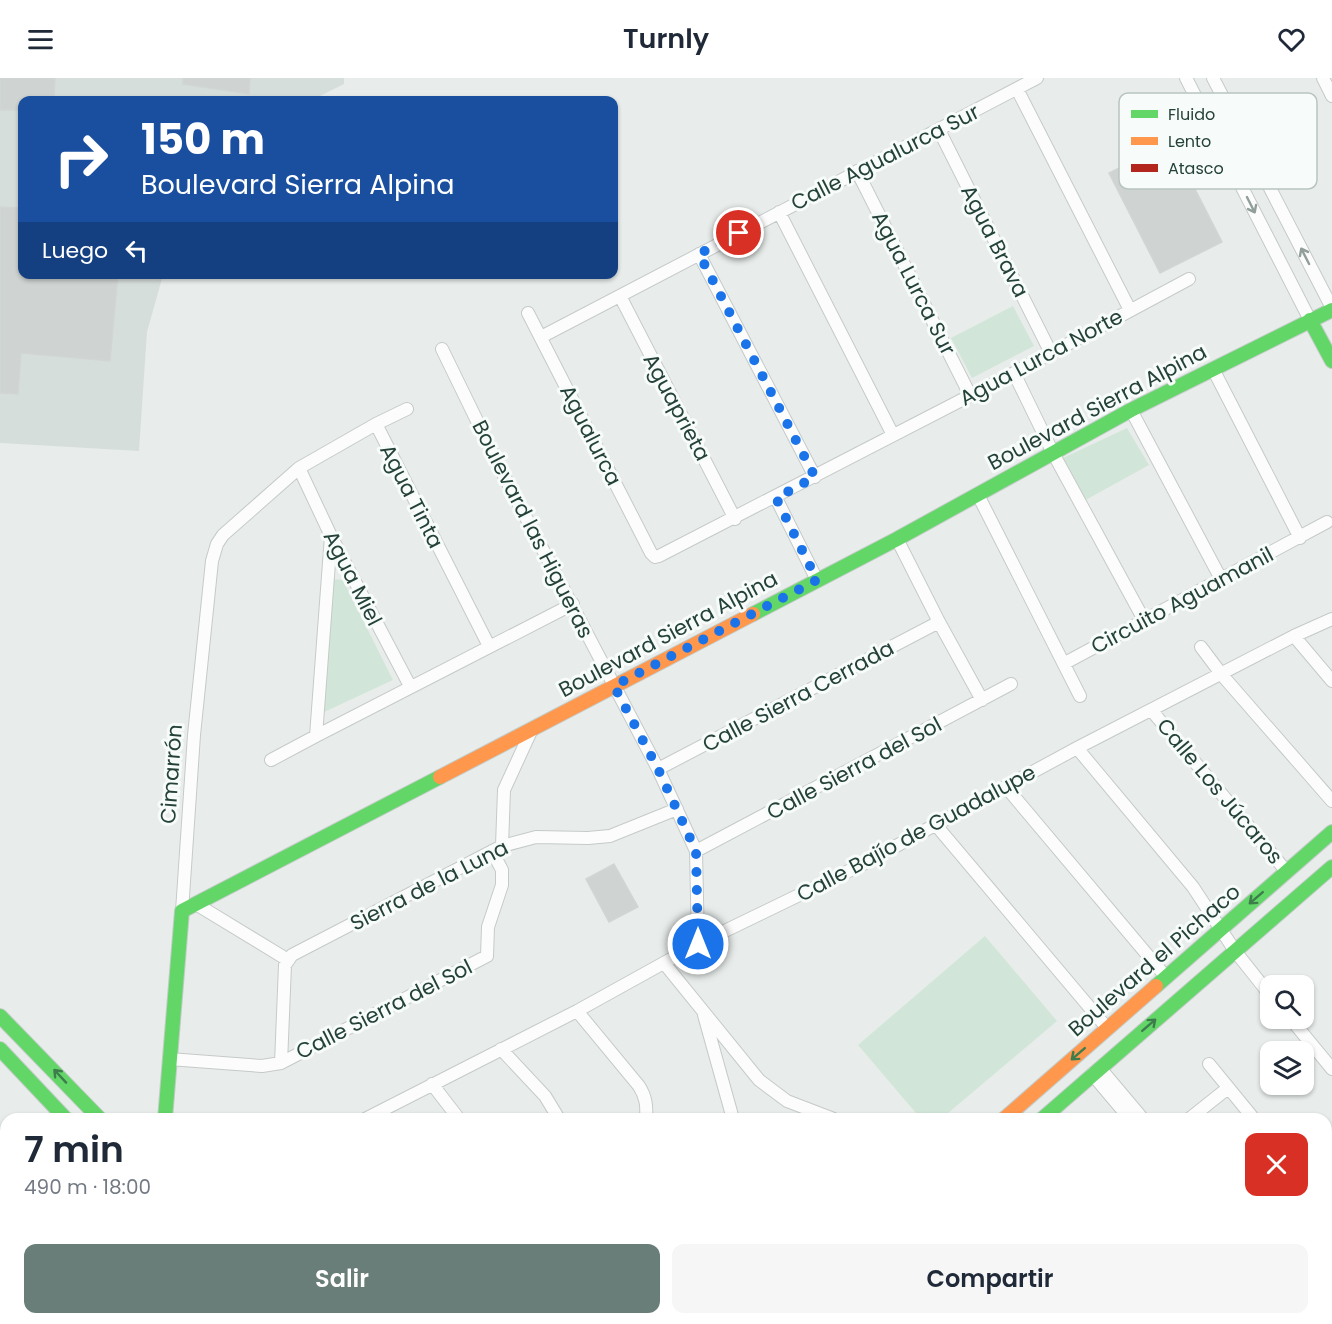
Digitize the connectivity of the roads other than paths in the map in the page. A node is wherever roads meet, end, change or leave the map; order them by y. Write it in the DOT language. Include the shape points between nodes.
graph roads {
  1 [pos="1037,78"];
  2 [pos="1185,78"];
  3 [pos="1213,78"];
  4 [pos="1323,78"];
  5 [pos="1017,89"];
  6 [pos="1193,93"];
  7 [pos="1221,93"];
  8 [pos="1332,96"];
  9 [pos="939,130"];
  10 [pos="857,171"];
  11 [pos="1242,189"];
  12 [pos="1270,189"];
  13 [pos="779,212"];
  14 [pos="699,254"];
  15 [pos="1189,279"];
  16 [pos="620,296"];
  17 [pos="1332,309"];
  18 [pos="1130,310"];
  19 [pos="528,313"];
  20 [pos="1310,320"];
  21 [pos="541,337"];
  22 [pos="442,350"];
  23 [pos="1051,353"];
  24 [pos="1332,361"];
  25 [pos="1213,369"];
  26 [pos="1014,373"];
  27 [pos="970,396"];
  28 [pos="406,409"];
  29 [pos="1131,410"];
  30 [pos="376,424"];
  31 [pos="893,435"];
  32 [pos="1053,453"];
  33 [pos="298,468"];
  34 [pos="815,477"];
  35 [pos="978,495"];
  36 [pos="776,498"];
  37 [pos="735,519"];
  38 [pos="1327,522"];
  39 [pos="331,536"];
  40 [pos="1300,538"];
  41 [pos="897,539"];
  42 [pos="655,556"];
  43 [pos="1221,579"];
  44 [pos="817,580"];
  45 [pos="573,604"];
  46 [pos="1332,619"];
  47 [pos="1144,620"];
  48 [pos="939,622"];
  49 [pos="1294,636"];
  50 [pos="489,646"];
  51 [pos="1201,647"];
  52 [pos="1065,663"];
  53 [pos="1222,675"];
  54 [pos="1332,681"];
  55 [pos="1011,684"];
  56 [pos="410,686"];
  57 [pos="614,686"];
  58 [pos="1080,696"];
  59 [pos="982,700"];
  60 [pos="1152,711"];
  61 [pos="532,729"];
  62 [pos="316,736"];
  63 [pos="1077,748"];
  64 [pos="271,760"];
  65 [pos="658,769"];
  66 [pos="1006,787"];
  67 [pos="1332,801"];
  68 [pos="677,809"];
  69 [pos="935,824"];
  70 [pos="1332,832"];
  71 [pos="497,848"];
  72 [pos="696,851"];
  73 [pos="1332,867"];
  74 [pos="1287,872"];
  75 [pos="196,904"];
  76 [pos="182,911"];
  77 [pos="1221,929"];
  78 [pos="698,944"];
  79 [pos="1235,951"];
  80 [pos="288,960"];
  81 [pos="664,963"];
  82 [pos="1166,977"];
  83 [pos="1260,982"];
  84 [pos="702,1008"];
  85 [pos="577,1011"];
  86 [pos="0,1016"];
  87 [pos="1107,1028"];
  88 [pos="1299,1029"];
  89 [pos="0,1049"];
  90 [pos="501,1049"];
  91 [pos="169,1059"];
  92 [pos="281,1063"];
  93 [pos="1209,1064"];
  94 [pos="1332,1069"];
  95 [pos="1096,1071"];
  96 [pos="432,1084"];
  97 [pos="1228,1088"];
  98 [pos="60,1113"];
  99 [pos="94,1113"];
  100 [pos="165,1113"];
  101 [pos="376,1113"];
  102 [pos="454,1113"];
  103 [pos="555,1113"];
  104 [pos="646,1113"];
  105 [pos="731,1113"];
  106 [pos="818,1113"];
  107 [pos="1011,1113"];
  108 [pos="1049,1113"];
  109 [pos="1126,1113"];
  110 [pos="1137,1113"];
  111 [pos="1197,1113"];
  112 [pos="1249,1113"];
  1 -- 5 [label="street, Calle Agualurca Sur"];
  2 -- 6 [label="street, one-way"];
  7 -- 3 [label="street, one-way"];
  4 -- 8 [label="street"];
  5 -- 9 [label="street, Calle Agualurca Sur"];
  5 -- 18 [label="street"];
  9 -- 10 [label="street, Calle Agualurca Sur"];
  9 -- 23 [label="street, Agua Brava"];
  10 -- 13 [label="street, Calle Agualurca Sur"];
  10 -- 27 [label="street, Agua Lurca Sur"];
  11 -- 20 [label="street, one-way"];
  17 -- 12 [label="street, one-way"];
  13 -- 14 [label="street, Calle Agualurca Sur"];
  13 -- 31 [label="street"];
  14 -- 16 [label="street, Calle Agualurca Sur"];
  14 -- 34 [label="street"];
  15 -- 18 [label="street, Agua Lurca Norte"];
  16 -- 21 [label="street, Calle Agualurca Sur"];
  16 -- 37 [label="street, Aguaprieta"];
  17 -- 20 [label="street, Boulevard Sierra Alpina"];
  18 -- 23 [label="street, Agua Lurca Norte"];
  19 -- 21 [label="street, Agualurca"];
  20 -- 24 [label="street"];
  20 -- 25 [label="street, Boulevard Sierra Alpina"];
  21 -- 42 [label="street, Agualurca"];
  22 -- 45 [label="street, Boulevard las Higueras"];
  23 -- 26 [label="street, Agua Lurca Norte"];
  25 -- 29 [label="street, Boulevard Sierra Alpina"];
  25 -- 40 [label="street"];
  26 -- 27 [label="street, Agua Lurca Norte"];
  26 -- 32 [label="street"];
  27 -- 31 [label="street, Agua Lurca Norte"];
  28 -- 30 [label="street"];
  29 -- 32 [label="street, Boulevard Sierra Alpina"];
  29 -- 43 [label="street"];
  30 -- 33 [label="street, Agua Tinta"];
  30 -- 50 [label="street, Agua Tinta"];
  31 -- 34 [label="street, Agua Lurca Norte"];
  32 -- 35 [label="street, Boulevard Sierra Alpina"];
  32 -- 47 [label="street"];
  33 -- 39 [label="street, Agua Miel"];
  33 -- 76 [label="street, Cimarrón" via="224,535 212,561 194,735"];
  34 -- 36 [label="street, Agua Lurca Norte"];
  35 -- 41 [label="street, Boulevard Sierra Alpina"];
  35 -- 52 [label="street, Circuito Aguamanil"];
  36 -- 37 [label="street, Agua Lurca Norte"];
  36 -- 44 [label="street"];
  37 -- 42 [label="street, Agua Lurca Norte"];
  38 -- 40 [label="street, Circuito Aguamanil"];
  39 -- 56 [label="street, Agua Miel"];
  39 -- 62 [label="street"];
  40 -- 43 [label="street, Circuito Aguamanil"];
  41 -- 44 [label="street, Boulevard Sierra Alpina"];
  41 -- 48 [label="street"];
  43 -- 47 [label="street, Circuito Aguamanil"];
  44 -- 57 [label="street, Boulevard Sierra Alpina"];
  45 -- 50 [label="street"];
  45 -- 57 [label="street, Boulevard las Higueras"];
  46 -- 49 [label="street, Calle Bajío de Guadalupe"];
  47 -- 52 [label="street, Circuito Aguamanil"];
  48 -- 59 [label="street"];
  48 -- 65 [label="street, Calle Sierra Cerrada"];
  49 -- 53 [label="street, Calle Bajío de Guadalupe"];
  49 -- 54 [label="street"];
  50 -- 56 [label="street"];
  51 -- 53 [label="street"];
  52 -- 58 [label="street, Circuito Aguamanil"];
  53 -- 60 [label="street, Calle Bajío de Guadalupe"];
  53 -- 67 [label="street"];
  55 -- 59 [label="street, Calle Sierra del Sol"];
  56 -- 62 [label="street"];
  57 -- 61 [label="street, Boulevard Sierra Alpina"];
  57 -- 65 [label="street, Boulevard las Higueras"];
  59 -- 72 [label="street, Calle Sierra del Sol"];
  60 -- 63 [label="street, Calle Bajío de Guadalupe"];
  60 -- 74 [label="street, Calle Los Júcaros"];
  61 -- 71 [label="street" via="504,790"];
  61 -- 75 [label="street, Boulevard Sierra Alpina"];
  62 -- 64 [label="street"];
  63 -- 66 [label="street, Calle Bajío de Guadalupe"];
  63 -- 77 [label="street"];
  65 -- 68 [label="street, Boulevard las Higueras"];
  66 -- 69 [label="street, Calle Bajío de Guadalupe"];
  66 -- 82 [label="street"];
  68 -- 71 [label="street, Sierra de la Luna" via="610,836 536,837"];
  68 -- 72 [label="street, Boulevard las Higueras"];
  69 -- 78 [label="street, Calle Bajío de Guadalupe" via="861,865"];
  69 -- 87 [label="street"];
  70 -- 74 [label="street, Boulevard el Pichaco"];
  71 -- 80 [label="street, Sierra de la Luna"];
  71 -- 92 [label="street, Calle Sierra del Sol" via="502,885 488,927 487,956"];
  72 -- 78 [label="street, Boulevard las Higueras"];
  73 -- 79 [label="street"];
  74 -- 77 [label="street, Boulevard el Pichaco, one-way"];
  75 -- 76 [label="street, Boulevard Sierra Alpina"];
  75 -- 80 [label="street"];
  76 -- 91 [label="street, Cimarrón"];
  77 -- 79 [label="street"];
  77 -- 82 [label="street, Boulevard el Pichaco"];
  78 -- 81 [label="street, Calle Bajío de Guadalupe"];
  79 -- 83 [label="street"];
  95 -- 79 [label="street, one-way"];
  80 -- 92 [label="street"];
  81 -- 84 [label="street"];
  81 -- 85 [label="street, Calle Bajío de Guadalupe"];
  82 -- 87 [label="street, Boulevard el Pichaco"];
  84 -- 105 [label="street"];
  84 -- 106 [label="street" via="759,1080 787,1101"];
  85 -- 90 [label="street, Calle Bajío de Guadalupe"];
  85 -- 104 [label="street" via="639,1086 645,1095"];
  99 -- 86 [label="street, one-way"];
  87 -- 107 [label="street, Boulevard el Pichaco, one-way"];
  88 -- 94 [label="street"];
  89 -- 98 [label="street"];
  90 -- 96 [label="street, Calle Bajío de Guadalupe"];
  90 -- 103 [label="street" via="545,1096"];
  91 -- 92 [label="street" via="262,1066"];
  91 -- 100 [label="street, Cimarrón"];
  93 -- 97 [label="street"];
  95 -- 108 [label="street"];
  95 -- 109 [label="street"];
  95 -- 110 [label="street"];
  96 -- 101 [label="street, Calle Bajío de Guadalupe"];
  96 -- 102 [label="street"];
  97 -- 111 [label="street"];
  97 -- 112 [label="street"];
}
